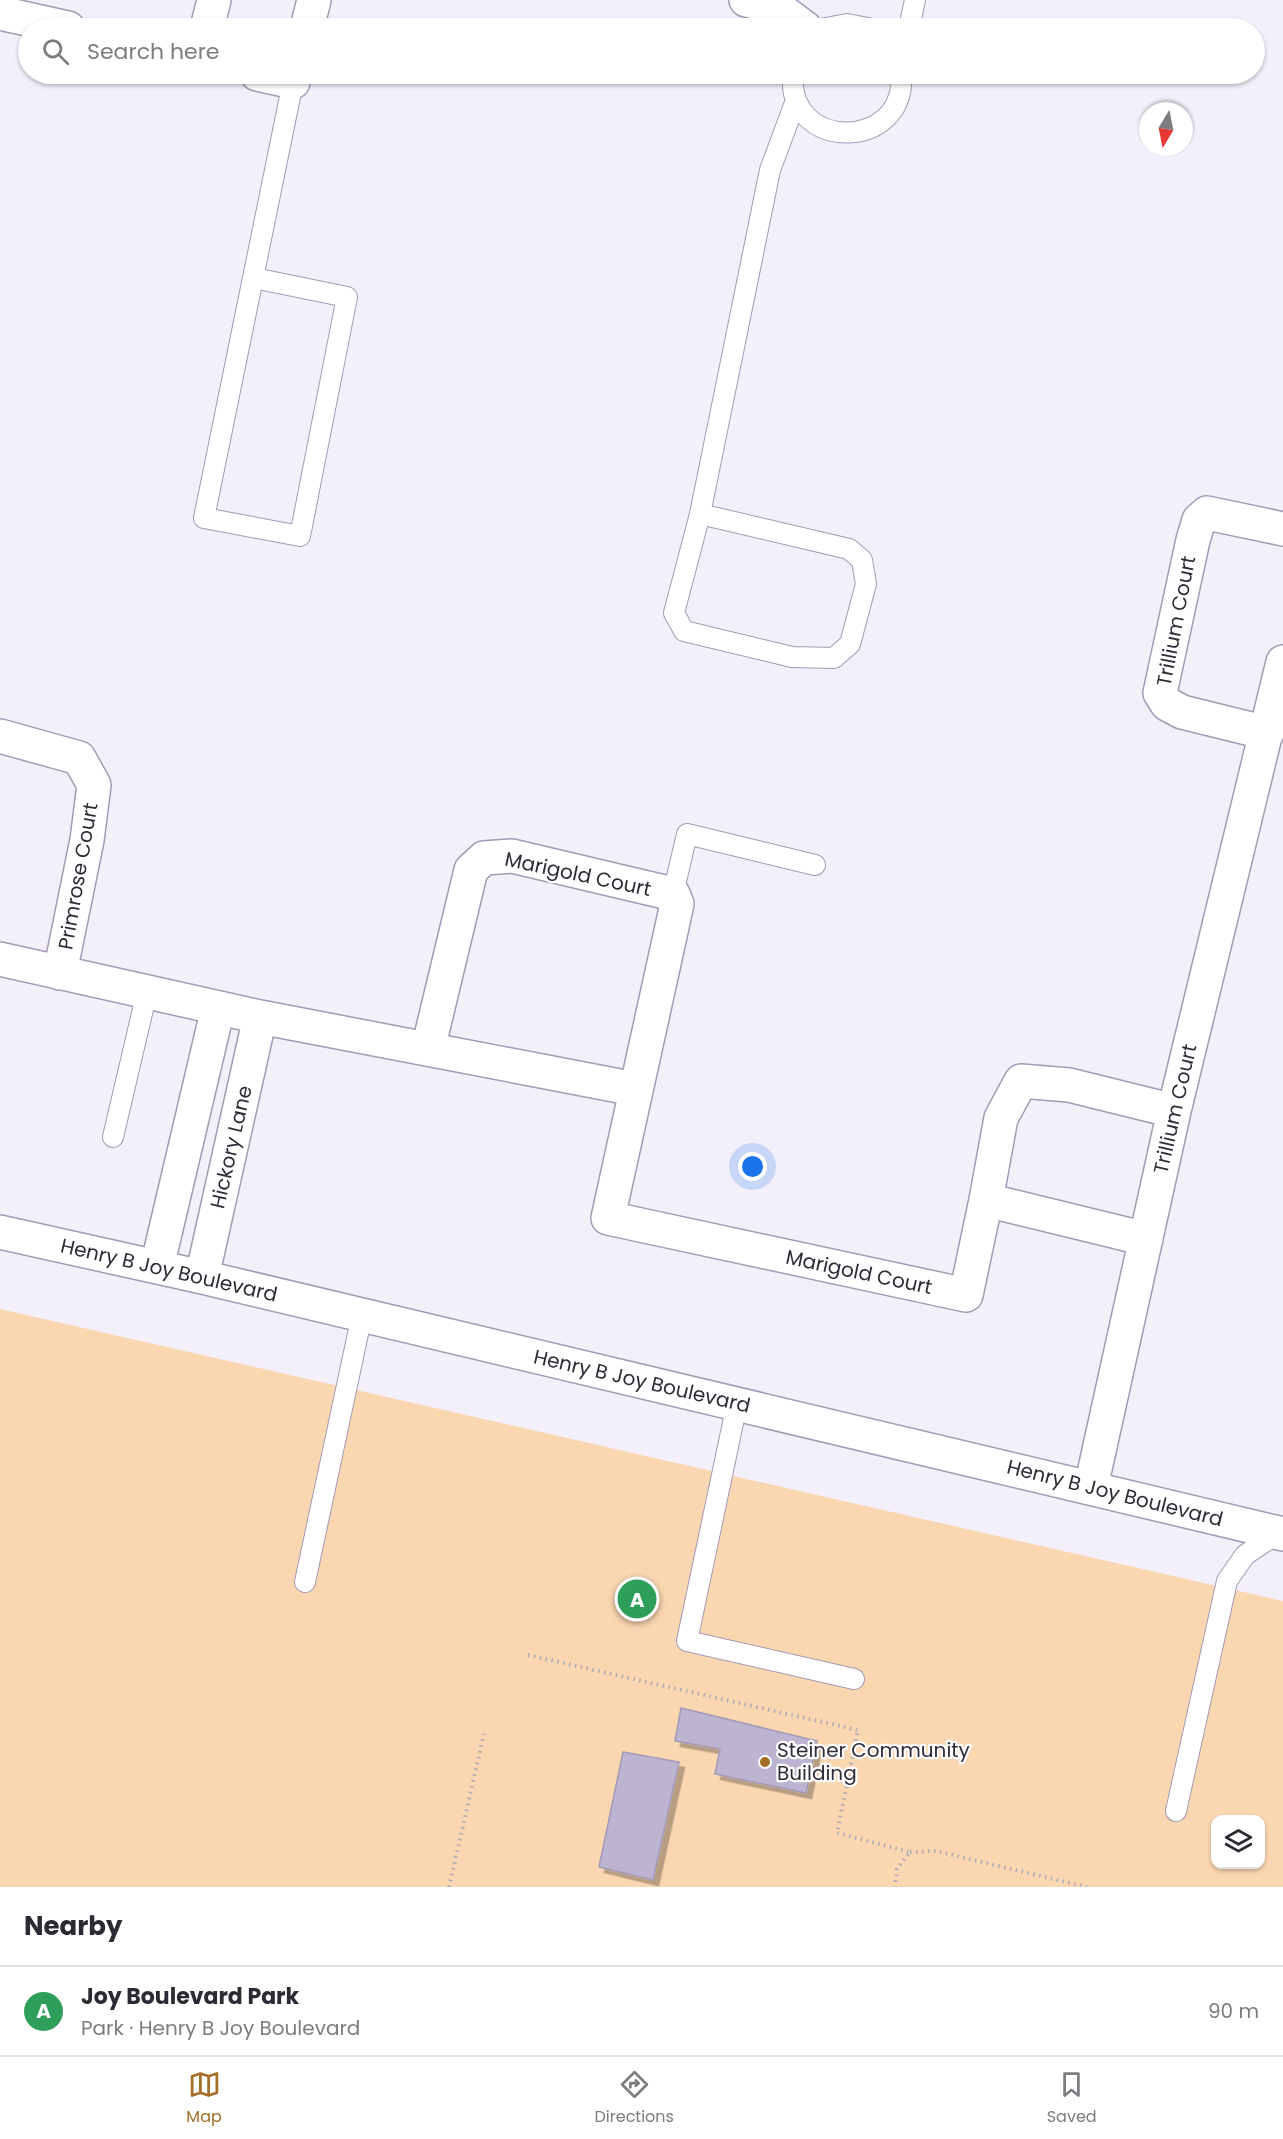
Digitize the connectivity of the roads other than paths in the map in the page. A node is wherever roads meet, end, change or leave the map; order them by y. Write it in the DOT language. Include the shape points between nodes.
graph roads {
  1 [pos="214,0"];
  2 [pos="314,0"];
  3 [pos="746,0"];
  4 [pos="915,0"];
  5 [pos="0,13"];
  6 [pos="23,18"];
  7 [pos="210,18"];
  8 [pos="310,18"];
  9 [pos="792,18"];
  10 [pos="911,18"];
  11 [pos="293,84"];
  12 [pos="792,84"];
  13 [pos="902,84"];
  14 [pos="796,100"];
  15 [pos="254,278"];
  16 [pos="700,514"];
  17 [pos="1283,529"];
  18 [pos="1283,662"];
  19 [pos="1267,733"];
  20 [pos="0,736"];
  21 [pos="815,865"];
  22 [pos="673,894"];
  23 [pos="0,960"];
  24 [pos="60,972"];
  25 [pos="147,992"];
  26 [pos="218,1008"];
  27 [pos="260,1017"];
  28 [pos="428,1049"];
  29 [pos="635,1089"];
  30 [pos="1174,1111"];
  31 [pos="113,1137"];
  32 [pos="986,1200"];
  33 [pos="0,1232"];
  34 [pos="1146,1239"];
  35 [pos="157,1267"];
  36 [pos="202,1277"];
  37 [pos="362,1315"];
  38 [pos="737,1404"];
  39 [pos="1091,1487"];
  40 [pos="1281,1526"];
  41 [pos="305,1582"];
  42 [pos="854,1679"];
  43 [pos="1176,1811"];
  1 -- 7 [label="street"];
  2 -- 8 [label="street"];
  3 -- 9 [label="street" via="777,7"];
  4 -- 10 [label="lane"];
  5 -- 6 [label="street"];
  11 -- 15 [label="lane"];
  12 -- 14 [label="lane"];
  13 -- 14 [label="lane" via="898,101 887,116 873,127 855,133 837,133 820,127 805,116"];
  14 -- 16 [label="lane" via="770,170"];
  15 -- 15 [label="lane" via="204,518 300,536 347,297"];
  16 -- 16 [label="lane" via="674,613 684,631 792,657 834,658 850,644 866,584 862,560 849,549"];
  17 -- 19 [label="street, Trillium Court" via="1208,513 1199,520 1160,693 1167,704 1182,712"];
  18 -- 19 [label="street, Trillium Court"];
  19 -- 30 [label="street, Trillium Court"];
  20 -- 24 [label="street, Primrose Court" via="79,758 94,785"];
  21 -- 22 [label="lane" via="687,834"];
  22 -- 28 [label="street, Marigold Court" via="512,856 484,858 471,870"];
  22 -- 29 [label="street, Marigold Court" via="677,904"];
  23 -- 24 [label="street, Primrose Court"];
  24 -- 25 [label="street, Primrose Court"];
  25 -- 26 [label="street, Primrose Court"];
  25 -- 31 [label="lane"];
  26 -- 27 [label="street, Primrose Court"];
  26 -- 35 [label="street"];
  27 -- 28 [label="street"];
  27 -- 36 [label="street, Hickory Lane"];
  28 -- 29 [label="street"];
  29 -- 32 [label="street, Marigold Court" via="608,1218 966,1296"];
  30 -- 32 [label="street, Marigold Court" via="1070,1085 1021,1081 1001,1118"];
  30 -- 34 [label="street, Trillium Court"];
  32 -- 34 [label="street"];
  33 -- 35 [label="street, Henry B Joy Boulevard"];
  34 -- 39 [label="street, Trillium Court"];
  35 -- 36 [label="street, Henry B Joy Boulevard"];
  36 -- 37 [label="street, Henry B Joy Boulevard"];
  37 -- 38 [label="street, Henry B Joy Boulevard"];
  37 -- 41 [label="lane"];
  38 -- 39 [label="street, Henry B Joy Boulevard"];
  38 -- 42 [label="lane" via="687,1641"];
  39 -- 40 [label="street, Henry B Joy Boulevard"];
  40 -- 43 [label="lane" via="1245,1555 1227,1581"];
}
